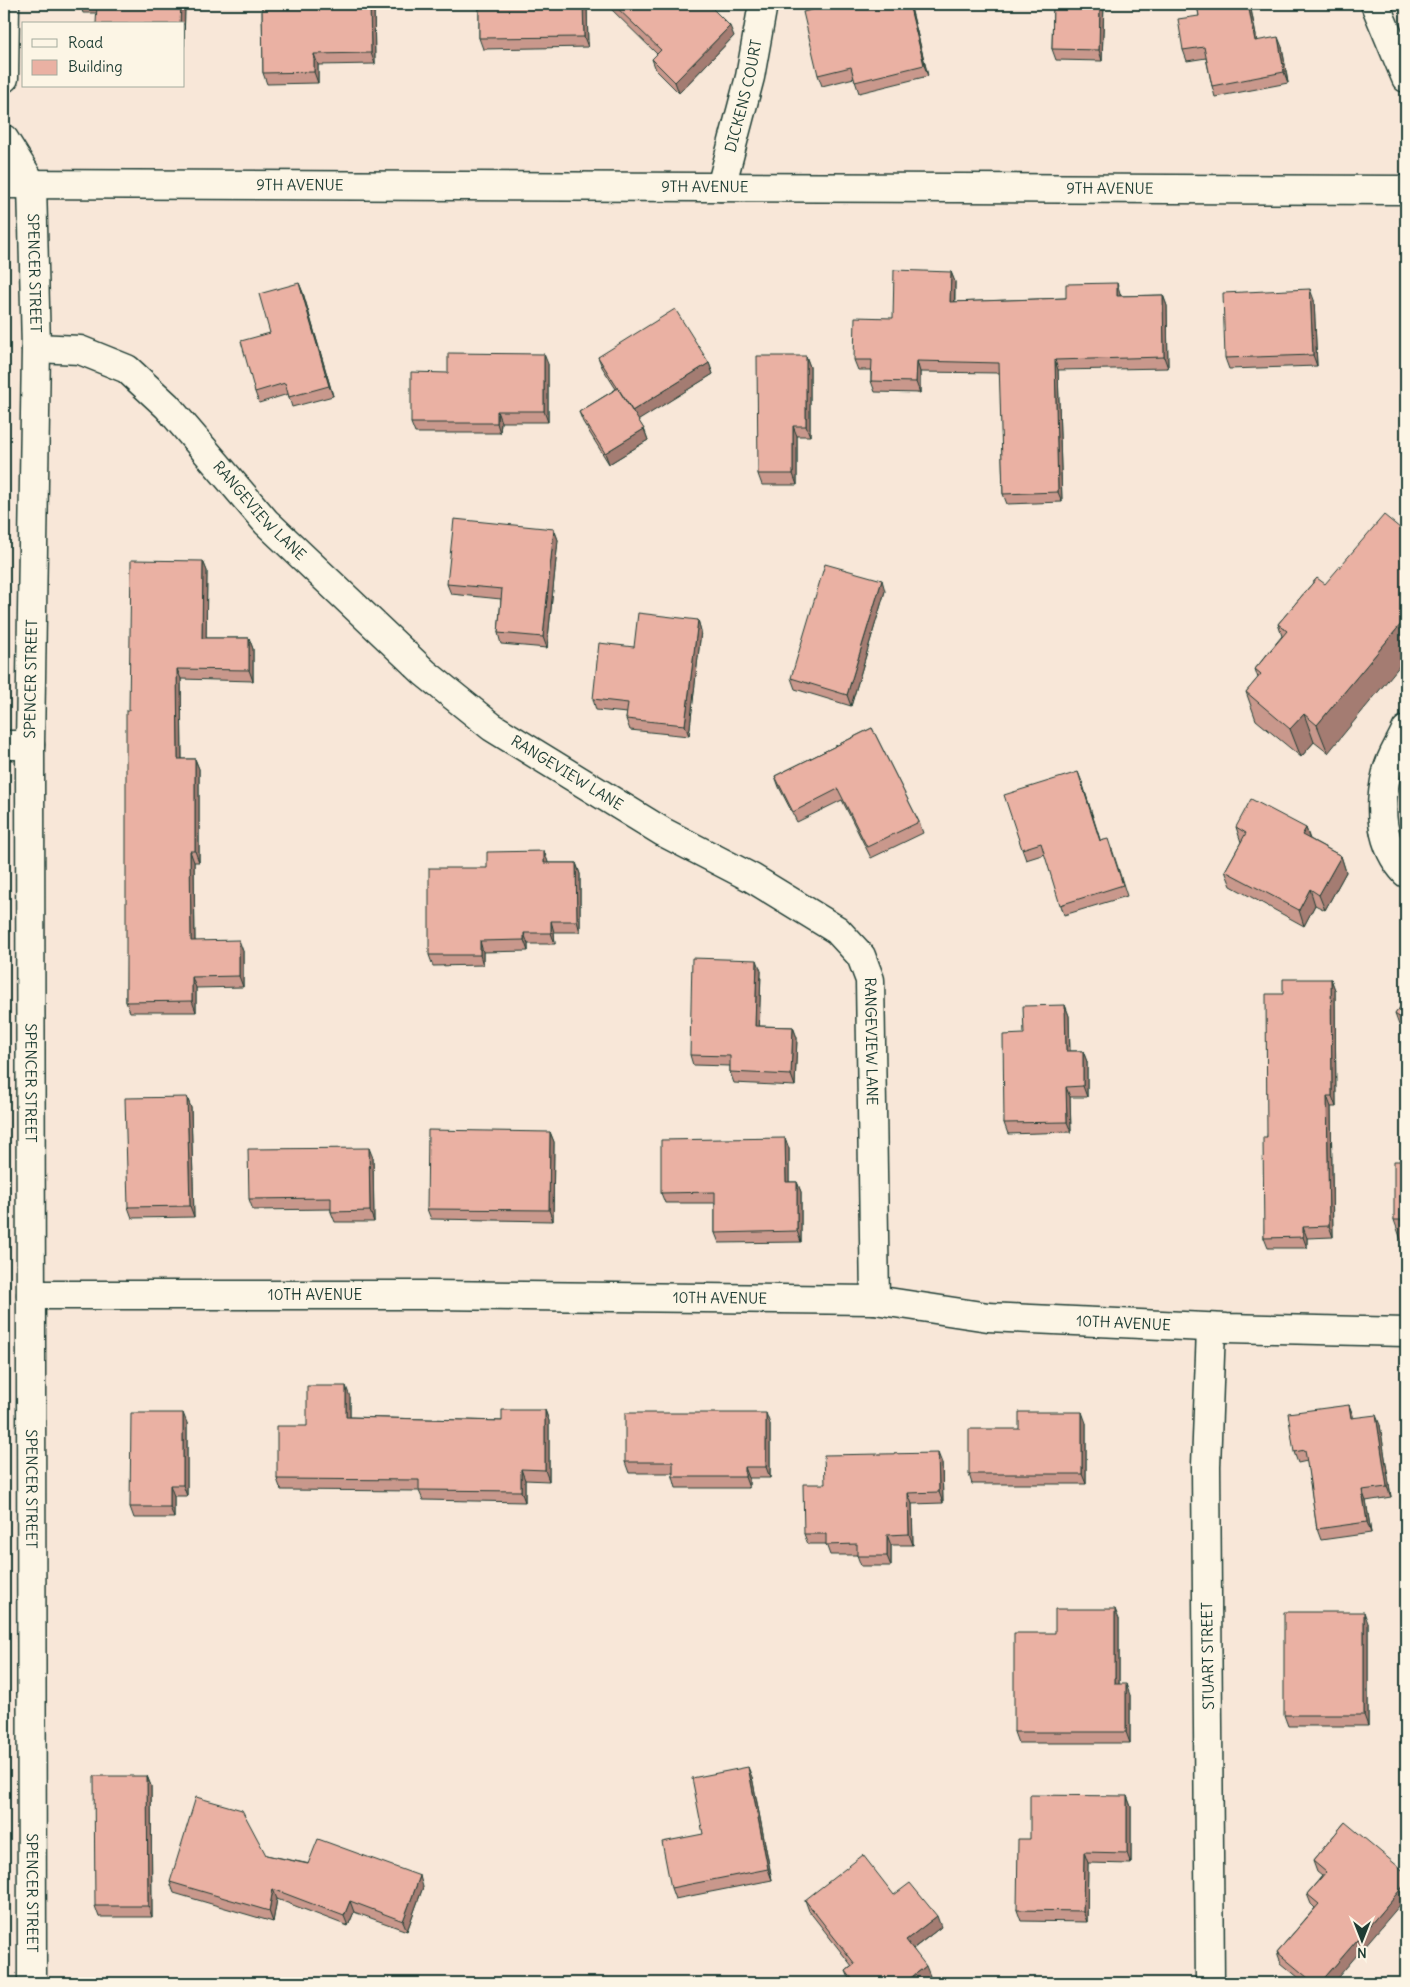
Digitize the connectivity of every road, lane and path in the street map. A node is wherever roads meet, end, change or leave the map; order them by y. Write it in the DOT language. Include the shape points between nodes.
graph roads {
  1 [pos="5,4"];
  2 [pos="763,4"];
  3 [pos="1375,4"];
  4 [pos="4,78"];
  5 [pos="1406,78"];
  6 [pos="4,139"];
  7 [pos="4,184"];
  8 [pos="32,184"];
  9 [pos="721,187"];
  10 [pos="1406,190"];
  11 [pos="36,348"];
  12 [pos="1406,730"];
  13 [pos="17,745"];
  14 [pos="1406,873"];
  15 [pos="31,1294"];
  16 [pos="874,1300"];
  17 [pos="1211,1328"];
  18 [pos="1406,1332"];
  19 [pos="32,1983"];
  20 [pos="1210,1983"];
  1 -- 4 [label="street"];
  2 -- 9 [label="street, DICKENS COURT" via="750,77"];
  3 -- 5 [label="street"];
  6 -- 8 [label="street"];
  7 -- 8 [label="street, 9TH AVENUE"];
  8 -- 9 [label="street, 9TH AVENUE"];
  8 -- 11 [label="street, SPENCER STREET"];
  9 -- 10 [label="street, 9TH AVENUE"];
  11 -- 13 [label="street, SPENCER STREET"];
  11 -- 16 [label="street, RANGEVIEW LANE" via="80,350 127,369 167,406 266,522 425,672 492,727 663,832 752,878 837,930 861,956 870,980"];
  12 -- 14 [label="street" via="1387,771 1380,819 1399,866"];
  13 -- 15 [label="street, SPENCER STREET"];
  15 -- 16 [label="street, 10TH AVENUE" via="431,1294"];
  15 -- 19 [label="street, SPENCER STREET"];
  16 -- 17 [label="street, 10TH AVENUE" via="988,1317"];
  17 -- 18 [label="street, 10TH AVENUE"];
  17 -- 20 [label="street, STUART STREET" via="1206,1466"];
}
